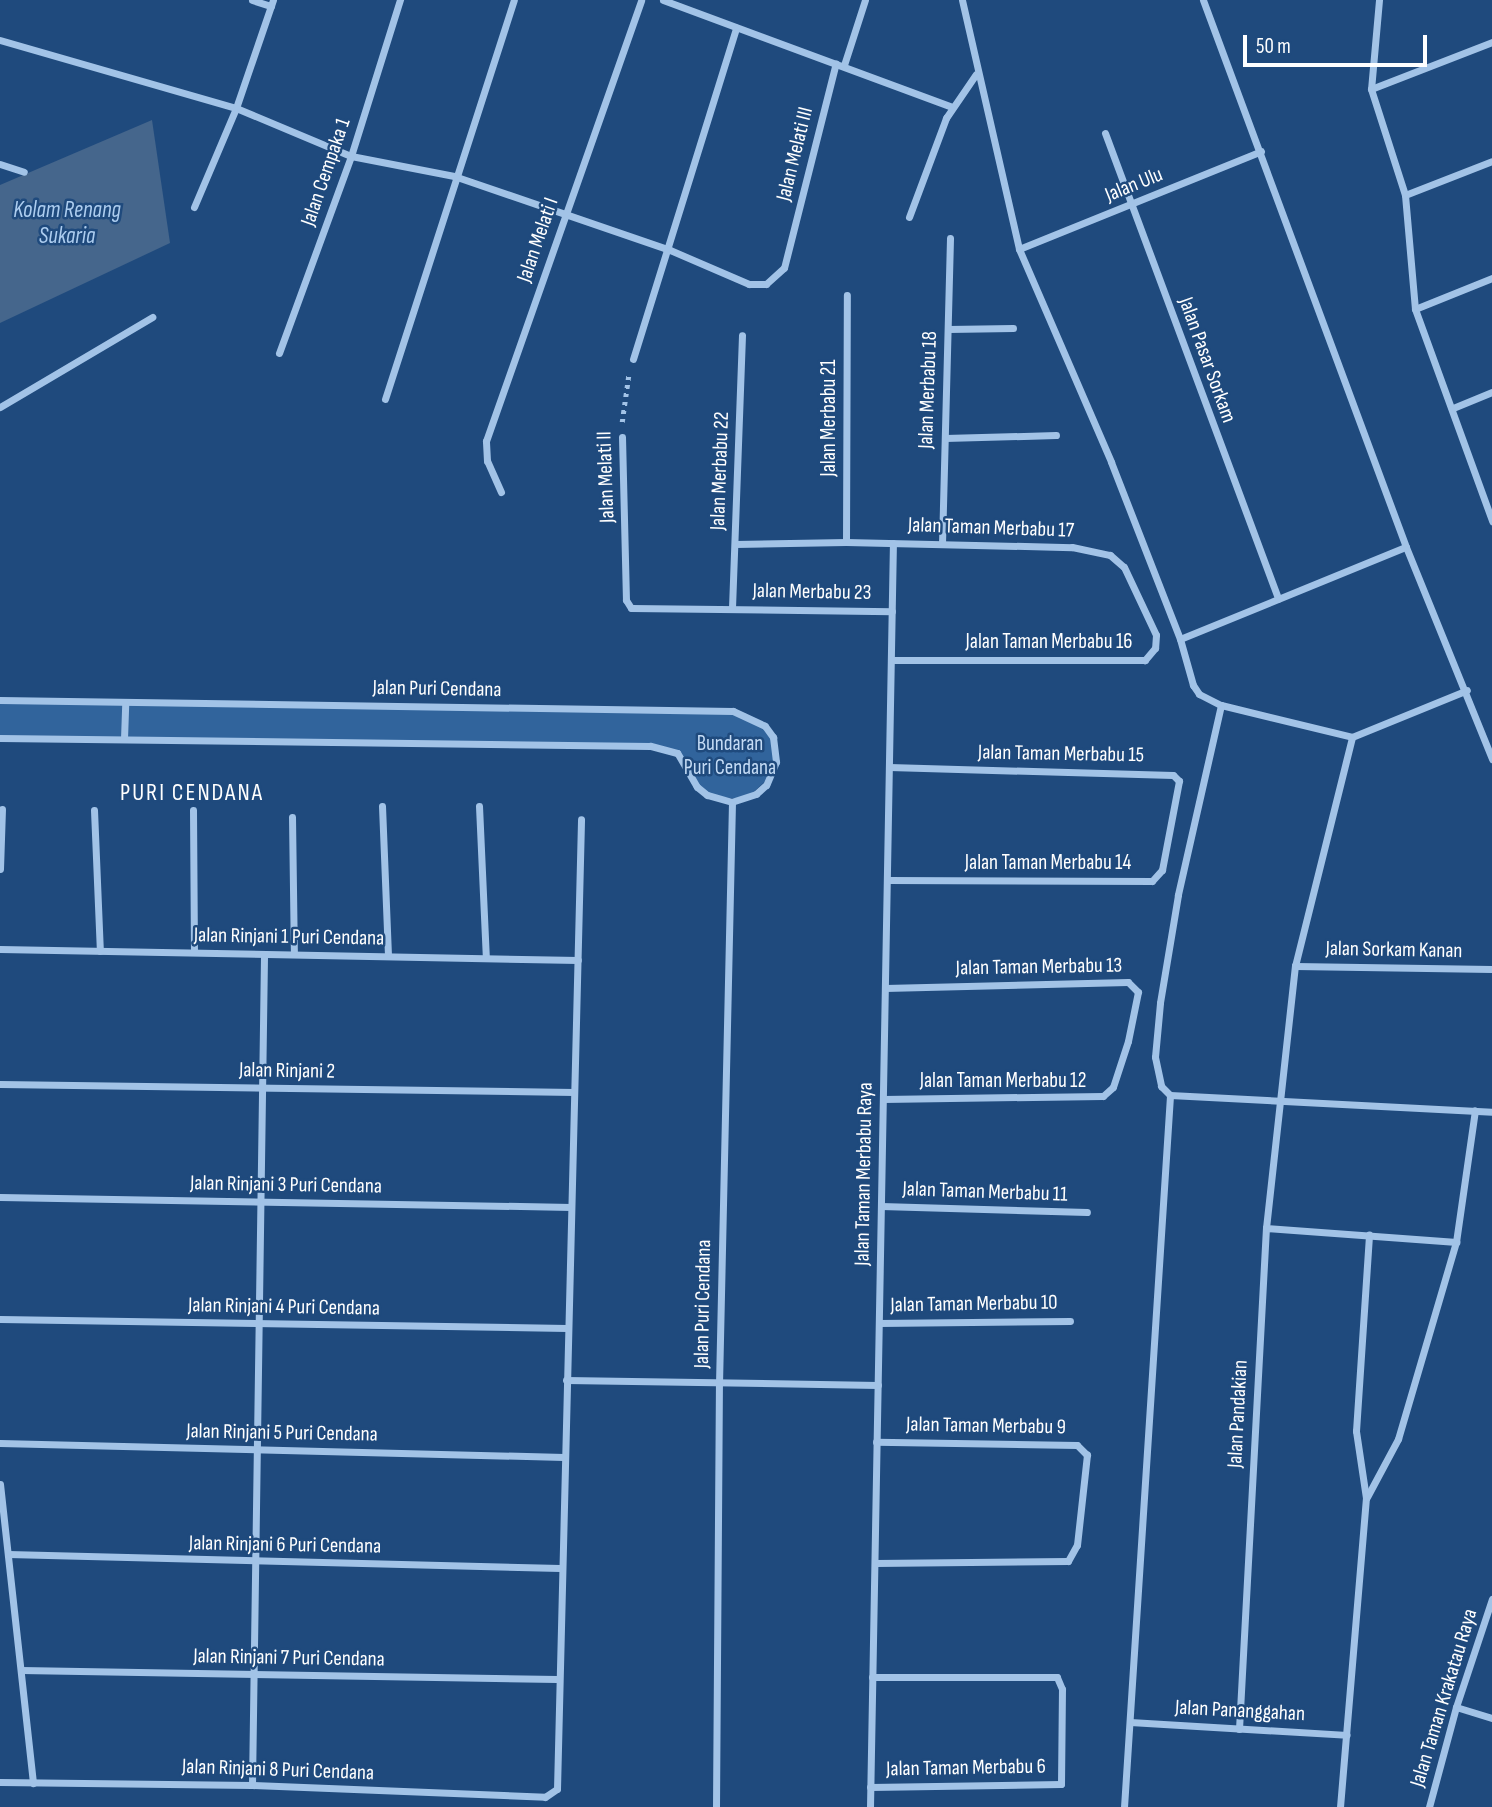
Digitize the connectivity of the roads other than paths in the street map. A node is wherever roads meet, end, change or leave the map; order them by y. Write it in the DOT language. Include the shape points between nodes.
graph roads {
  1 [pos="252,0"];
  2 [pos="400,0"];
  3 [pos="514,0"];
  4 [pos="641,0"];
  5 [pos="663,0"];
  6 [pos="865,0"];
  7 [pos="962,0"];
  8 [pos="1203,0"];
  9 [pos="1379,0"];
  10 [pos="272,3"];
  11 [pos="736,28"];
  12 [pos="0,40"];
  13 [pos="1492,42"];
  14 [pos="840,64"];
  15 [pos="976,74"];
  16 [pos="1371,89"];
  17 [pos="952,107"];
  18 [pos="236,108"];
  19 [pos="1105,133"];
  20 [pos="1261,151"];
  21 [pos="351,156"];
  22 [pos="1492,161"];
  23 [pos="0,164"];
  24 [pos="24,172"];
  25 [pos="453,176"];
  26 [pos="1405,195"];
  27 [pos="1131,205"];
  28 [pos="194,207"];
  29 [pos="565,215"];
  30 [pos="909,217"];
  31 [pos="950,238"];
  32 [pos="1019,248"];
  33 [pos="670,250"];
  34 [pos="1492,278"];
  35 [pos="847,295"];
  36 [pos="1415,309"];
  37 [pos="152,317"];
  38 [pos="1013,328"];
  39 [pos="948,329"];
  40 [pos="743,335"];
  41 [pos="279,353"];
  42 [pos="633,359"];
  43 [pos="1492,392"];
  44 [pos="385,399"];
  45 [pos="0,407"];
  46 [pos="1453,408"];
  47 [pos="1056,435"];
  48 [pos="622,437"];
  49 [pos="944,439"];
  50 [pos="501,492"];
  51 [pos="1492,519"];
  52 [pos="846,541"];
  53 [pos="893,542"];
  54 [pos="735,544"];
  55 [pos="942,544"];
  56 [pos="1406,547"];
  57 [pos="1278,599"];
  58 [pos="1142,605"];
  59 [pos="732,608"];
  60 [pos="892,611"];
  61 [pos="1180,639"];
  62 [pos="891,660"];
  63 [pos="1467,690"];
  64 [pos="0,700"];
  65 [pos="125,703"];
  66 [pos="1221,705"];
  67 [pos="1352,737"];
  68 [pos="0,738"];
  69 [pos="124,739"];
  70 [pos="1492,759"];
  71 [pos="889,767"];
  72 [pos="732,802"];
  73 [pos="382,806"];
  74 [pos="479,806"];
  75 [pos="2,809"];
  76 [pos="94,810"];
  77 [pos="193,810"];
  78 [pos="292,817"];
  79 [pos="581,819"];
  80 [pos="1171,830"];
  81 [pos="0,869"];
  82 [pos="887,880"];
  83 [pos="0,949"];
  84 [pos="100,951"];
  85 [pos="194,952"];
  86 [pos="264,954"];
  87 [pos="294,954"];
  88 [pos="388,956"];
  89 [pos="486,958"];
  90 [pos="578,960"];
  91 [pos="1295,966"];
  92 [pos="1492,969"];
  93 [pos="885,988"];
  94 [pos="1128,1041"];
  95 [pos="0,1084"];
  96 [pos="262,1088"];
  97 [pos="574,1092"];
  98 [pos="1170,1094"];
  99 [pos="883,1099"];
  100 [pos="1278,1102"];
  101 [pos="1475,1110"];
  102 [pos="1492,1112"];
  103 [pos="0,1197"];
  104 [pos="261,1202"];
  105 [pos="881,1206"];
  106 [pos="571,1207"];
  107 [pos="1087,1212"];
  108 [pos="1266,1228"];
  109 [pos="1369,1234"];
  110 [pos="1456,1242"];
  111 [pos="0,1319"];
  112 [pos="1070,1321"];
  113 [pos="878,1323"];
  114 [pos="259,1324"];
  115 [pos="567,1328"];
  116 [pos="566,1381"];
  117 [pos="719,1384"];
  118 [pos="878,1385"];
  119 [pos="876,1442"];
  120 [pos="0,1443"];
  121 [pos="257,1449"];
  122 [pos="564,1457"];
  123 [pos="0,1483"];
  124 [pos="1366,1498"];
  125 [pos="8,1554"];
  126 [pos="255,1562"];
  127 [pos="874,1563"];
  128 [pos="561,1568"];
  129 [pos="1491,1604"];
  130 [pos="21,1670"];
  131 [pos="254,1675"];
  132 [pos="872,1677"];
  133 [pos="557,1679"];
  134 [pos="1456,1707"];
  135 [pos="1492,1718"];
  136 [pos="1130,1723"];
  137 [pos="1239,1729"];
  138 [pos="1347,1735"];
  139 [pos="0,1782"];
  140 [pos="33,1783"];
  141 [pos="252,1785"];
  142 [pos="870,1787"];
  143 [pos="716,1807"];
  144 [pos="870,1807"];
  145 [pos="1124,1807"];
  146 [pos="1340,1807"];
  147 [pos="1429,1807"];
  1 -- 10 [label="street"];
  2 -- 21 [label="street, Jalan Cempaka 1"];
  3 -- 25 [label="street"];
  4 -- 29 [label="street, Jalan Melati I"];
  5 -- 11 [label="street"];
  6 -- 14 [label="street, Jalan Melati III"];
  7 -- 15 [label="street"];
  8 -- 20 [label="street"];
  9 -- 16 [label="street"];
  10 -- 18 [label="street"];
  11 -- 14 [label="street"];
  11 -- 33 [label="street"];
  12 -- 18 [label="street"];
  13 -- 16 [label="street"];
  14 -- 17 [label="street"];
  14 -- 33 [label="street, Jalan Melati III" via="788,254 777,277 766,284 749,284"];
  15 -- 17 [label="street"];
  15 -- 32 [label="street"];
  16 -- 26 [label="street"];
  17 -- 30 [label="street"];
  18 -- 21 [label="street"];
  18 -- 28 [label="street"];
  19 -- 27 [label="street, Jalan Pasar Sorkam"];
  20 -- 27 [label="street, Jalan Ulu"];
  20 -- 56 [label="street"];
  21 -- 25 [label="street"];
  21 -- 41 [label="street, Jalan Cempaka 1"];
  22 -- 26 [label="street"];
  23 -- 24 [label="street"];
  25 -- 29 [label="street"];
  25 -- 44 [label="street"];
  26 -- 36 [label="street"];
  27 -- 32 [label="street, Jalan Ulu"];
  27 -- 57 [label="street, Jalan Pasar Sorkam"];
  29 -- 33 [label="street"];
  29 -- 50 [label="street, Jalan Melati I" via="486,441 488,461"];
  31 -- 39 [label="street, Jalan Merbabu 18"];
  32 -- 61 [label="street"];
  33 -- 42 [label="street"];
  34 -- 36 [label="street"];
  35 -- 52 [label="street, Jalan Merbabu 21"];
  36 -- 46 [label="street"];
  37 -- 45 [label="street"];
  38 -- 39 [label="street"];
  39 -- 49 [label="street, Jalan Merbabu 18"];
  40 -- 54 [label="street, Jalan Merbabu 22"];
  43 -- 46 [label="street"];
  46 -- 51 [label="street"];
  47 -- 49 [label="street"];
  48 -- 59 [label="street, Jalan Melati II" via="627,603 637,610"];
  49 -- 55 [label="street, Jalan Merbabu 18"];
  52 -- 53 [label="street, Jalan Taman Merbabu 17"];
  52 -- 54 [label="street, Jalan Taman Merbabu 17"];
  53 -- 55 [label="street, Jalan Taman Merbabu 17"];
  53 -- 60 [label="street, Jalan Taman Merbabu Raya"];
  54 -- 59 [label="street, Jalan Merbabu 22"];
  55 -- 58 [label="street, Jalan Taman Merbabu 17" via="1072,547 1110,555 1124,567"];
  56 -- 57 [label="street"];
  56 -- 63 [label="street"];
  57 -- 61 [label="street"];
  58 -- 62 [label="street, Jalan Taman Merbabu 16" via="1156,635 1155,648 1145,660"];
  59 -- 60 [label="street, Jalan Merbabu 23"];
  60 -- 62 [label="street, Jalan Taman Merbabu Raya"];
  61 -- 66 [label="street" via="1193,685 1199,694"];
  62 -- 71 [label="street, Jalan Taman Merbabu Raya"];
  63 -- 67 [label="street"];
  63 -- 70 [label="street"];
  64 -- 65 [label="street, Jalan Puri Cendana"];
  65 -- 69 [label="street"];
  65 -- 72 [label="street, Jalan Puri Cendana" via="733,711 765,726 773,737 776,762 756,794"];
  66 -- 67 [label="street"];
  66 -- 98 [label="street" via="1178,895 1160,1003 1155,1068 1161,1086"];
  67 -- 91 [label="street, Jalan Pandakian"];
  68 -- 69 [label="street"];
  69 -- 72 [label="street" via="650,746 677,753 697,787"];
  71 -- 80 [label="street, Jalan Taman Merbabu 15" via="1174,775 1179,782"];
  71 -- 82 [label="street, Jalan Taman Merbabu Raya"];
  72 -- 117 [label="street, Jalan Puri Cendana"];
  73 -- 88 [label="street"];
  74 -- 89 [label="street"];
  75 -- 81 [label="street"];
  76 -- 84 [label="street"];
  77 -- 85 [label="street"];
  78 -- 87 [label="street"];
  79 -- 90 [label="street"];
  80 -- 82 [label="street, Jalan Taman Merbabu 14" via="1160,875 1152,881"];
  82 -- 93 [label="street, Jalan Taman Merbabu Raya"];
  83 -- 84 [label="street, Jalan Rinjani 1 Puri Cendana"];
  84 -- 85 [label="street, Jalan Rinjani 1 Puri Cendana"];
  85 -- 86 [label="street, Jalan Rinjani 1 Puri Cendana"];
  86 -- 87 [label="street, Jalan Rinjani 1 Puri Cendana"];
  86 -- 96 [label="street"];
  87 -- 88 [label="street, Jalan Rinjani 1 Puri Cendana"];
  88 -- 89 [label="street, Jalan Rinjani 1 Puri Cendana"];
  89 -- 90 [label="street, Jalan Rinjani 1 Puri Cendana"];
  90 -- 97 [label="street"];
  91 -- 92 [label="street, Jalan Sorkam Kanan"];
  91 -- 100 [label="street, Jalan Pandakian"];
  93 -- 94 [label="street, Jalan Taman Merbabu 13" via="1132,983 1138,992"];
  93 -- 99 [label="street, Jalan Taman Merbabu Raya"];
  94 -- 99 [label="street, Jalan Taman Merbabu 12" via="1110,1092 1097,1098"];
  95 -- 96 [label="street, Jalan Rinjani 2"];
  96 -- 97 [label="street, Jalan Rinjani 2"];
  96 -- 104 [label="street"];
  97 -- 106 [label="street"];
  98 -- 100 [label="street"];
  98 -- 136 [label="street"];
  99 -- 105 [label="street, Jalan Taman Merbabu Raya"];
  100 -- 101 [label="street"];
  100 -- 108 [label="street, Jalan Pandakian"];
  101 -- 102 [label="street"];
  101 -- 110 [label="street"];
  103 -- 104 [label="street, Jalan Rinjani 3 Puri Cendana"];
  104 -- 106 [label="street, Jalan Rinjani 3 Puri Cendana"];
  104 -- 114 [label="street"];
  105 -- 107 [label="street, Jalan Taman Merbabu 11"];
  105 -- 113 [label="street, Jalan Taman Merbabu Raya"];
  106 -- 115 [label="street"];
  108 -- 109 [label="street"];
  108 -- 137 [label="street, Jalan Pandakian"];
  109 -- 110 [label="street"];
  109 -- 124 [label="street" via="1356,1431"];
  110 -- 124 [label="street" via="1398,1439"];
  111 -- 114 [label="street, Jalan Rinjani 4 Puri Cendana"];
  112 -- 113 [label="street, Jalan Taman Merbabu 10"];
  113 -- 118 [label="street, Jalan Taman Merbabu Raya"];
  114 -- 115 [label="street, Jalan Rinjani 4 Puri Cendana"];
  114 -- 121 [label="street"];
  115 -- 116 [label="street"];
  116 -- 117 [label="street"];
  116 -- 122 [label="street"];
  117 -- 118 [label="street"];
  117 -- 143 [label="street, Jalan Puri Cendana"];
  118 -- 119 [label="street, Jalan Taman Merbabu Raya"];
  119 -- 127 [label="street, Jalan Taman Merbabu Raya"];
  119 -- 127 [label="street, Jalan Taman Merbabu 9" via="1082,1446 1087,1455 1077,1545 1062,1564"];
  120 -- 121 [label="street, Jalan Rinjani 5 Puri Cendana"];
  121 -- 122 [label="street, Jalan Rinjani 5 Puri Cendana"];
  121 -- 126 [label="street"];
  122 -- 128 [label="street"];
  123 -- 125 [label="street"];
  124 -- 138 [label="street"];
  125 -- 126 [label="street, Jalan Rinjani 6 Puri Cendana"];
  125 -- 130 [label="street"];
  126 -- 128 [label="street, Jalan Rinjani 6 Puri Cendana"];
  126 -- 131 [label="street"];
  127 -- 132 [label="street, Jalan Taman Merbabu Raya"];
  128 -- 133 [label="street"];
  129 -- 134 [label="street, Jalan Taman Krakatau Raya"];
  130 -- 131 [label="street, Jalan Rinjani 7 Puri Cendana"];
  130 -- 140 [label="street"];
  131 -- 133 [label="street, Jalan Rinjani 7 Puri Cendana"];
  131 -- 141 [label="street"];
  132 -- 142 [label="street, Jalan Taman Merbabu Raya"];
  132 -- 142 [label="street, Jalan Taman Merbabu 6" via="1057,1677 1062,1689 1061,1784"];
  133 -- 141 [label="street, Jalan Rinjani 8 Puri Cendana" via="554,1793 545,1797"];
  134 -- 135 [label="street"];
  134 -- 147 [label="street, Jalan Taman Krakatau Raya"];
  136 -- 137 [label="street, Jalan Pananggahan"];
  136 -- 145 [label="street"];
  137 -- 138 [label="street, Jalan Pananggahan"];
  138 -- 146 [label="street"];
  139 -- 140 [label="street, Jalan Rinjani 8 Puri Cendana"];
  140 -- 141 [label="street, Jalan Rinjani 8 Puri Cendana"];
  142 -- 144 [label="street, Jalan Taman Merbabu Raya"];
}
